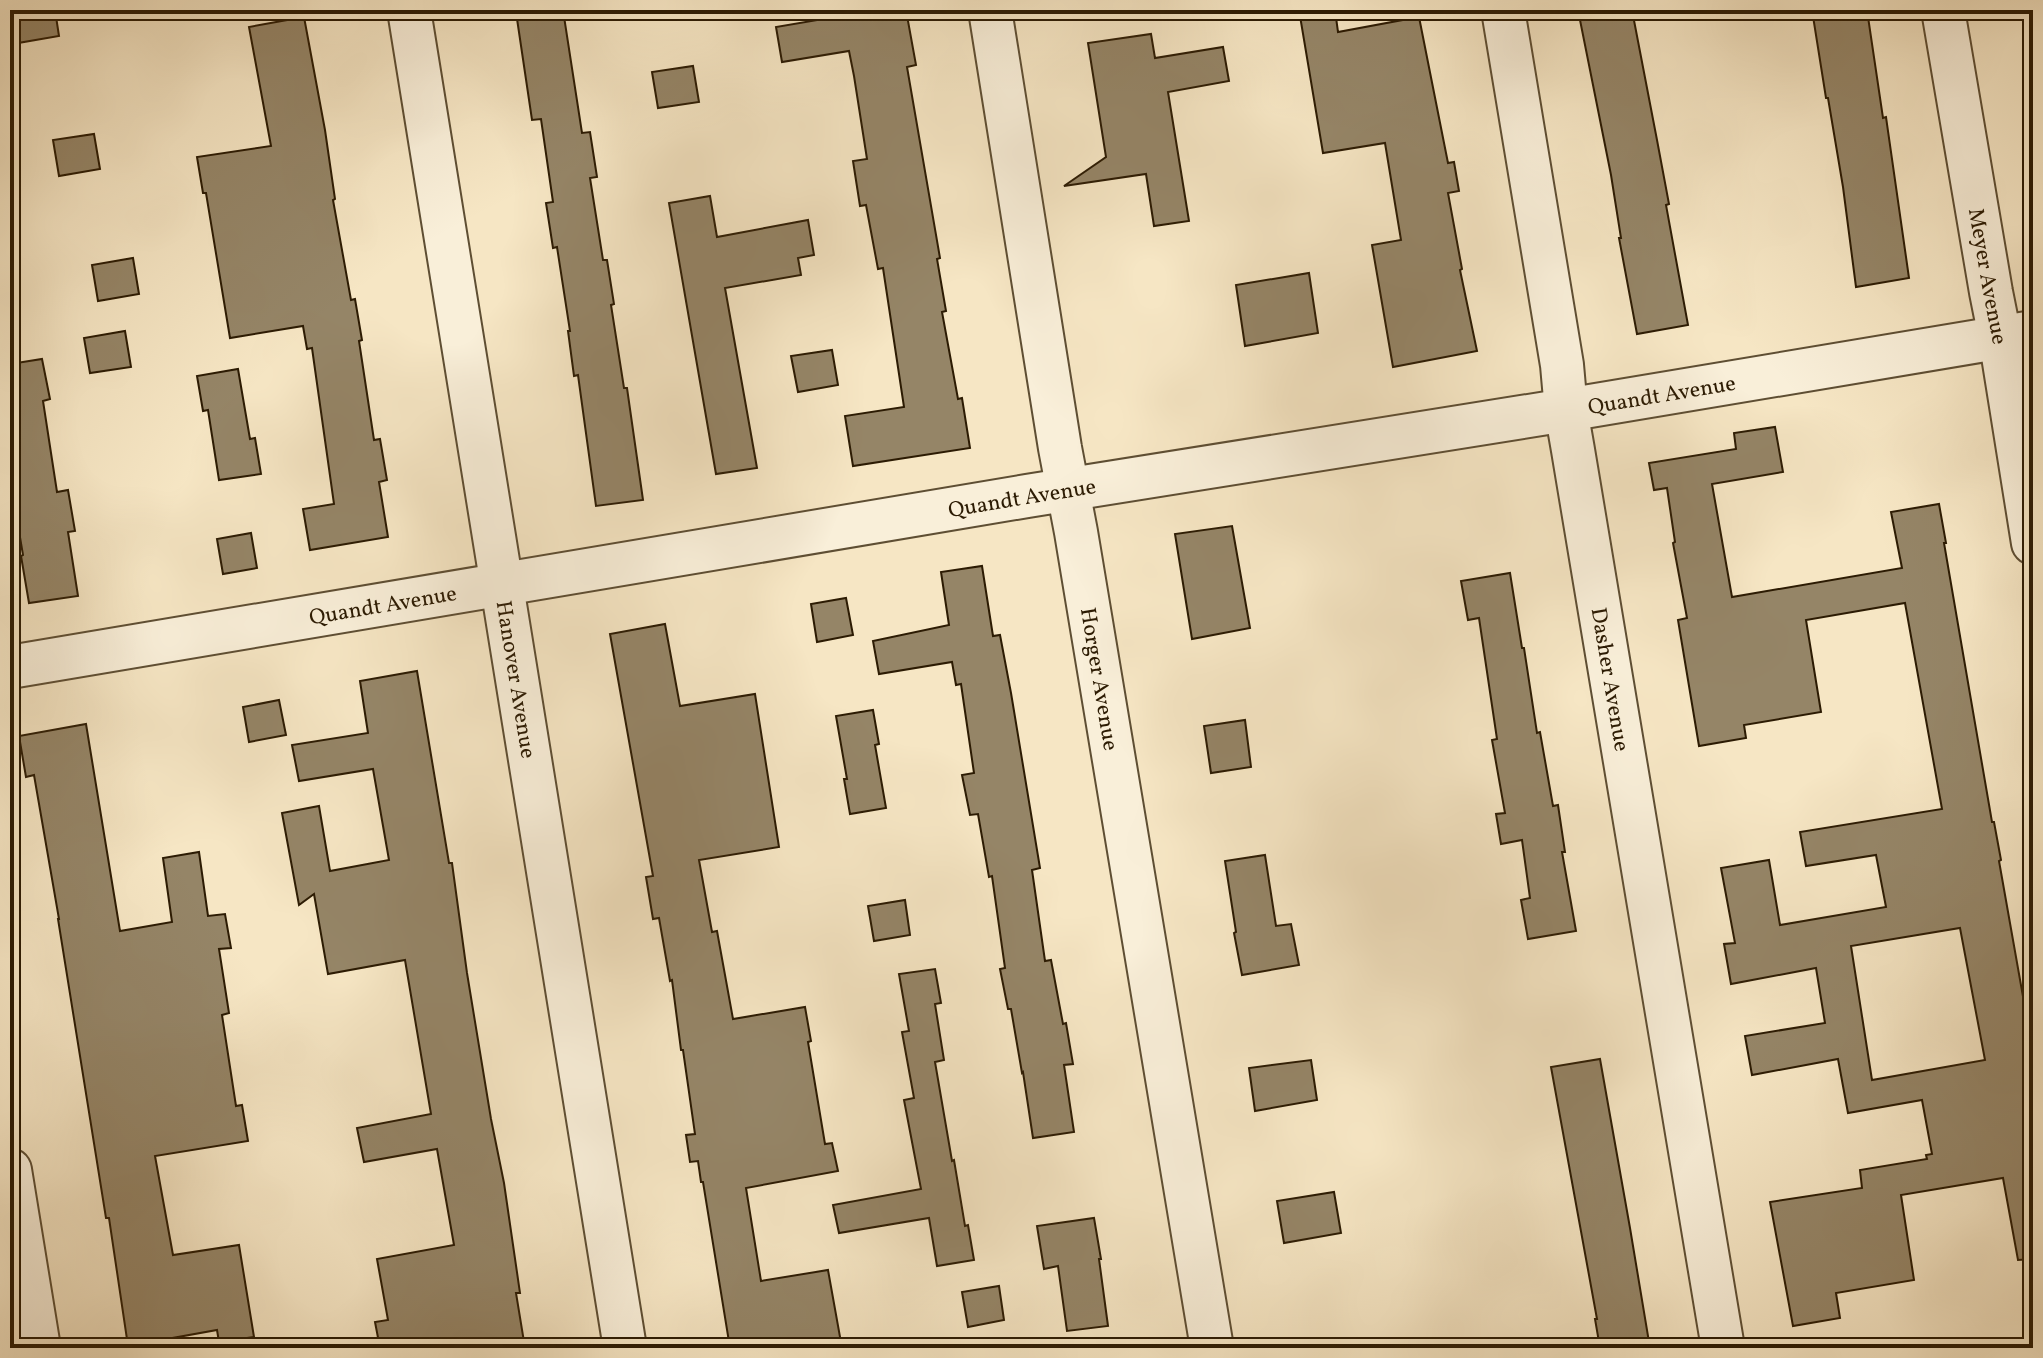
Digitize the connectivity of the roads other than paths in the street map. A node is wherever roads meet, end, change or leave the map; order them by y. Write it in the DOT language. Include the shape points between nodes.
graph roads {
  1 [pos="409,10"];
  2 [pos="990,10"];
  3 [pos="1503,10"];
  4 [pos="1943,10"];
  5 [pos="2016,335"];
  6 [pos="1566,410"];
  7 [pos="1067,490"];
  8 [pos="2033,543"];
  9 [pos="503,585"];
  10 [pos="10,667"];
  11 [pos="10,1170"];
  12 [pos="39,1348"];
  13 [pos="625,1348"];
  14 [pos="1212,1348"];
  15 [pos="1723,1348"];
  1 -- 9 [label="street, Hanover Avenue"];
  2 -- 7 [label="street, Horger Avenue"];
  3 -- 6 [label="street, Dasher Avenue"];
  4 -- 5 [label="street, Meyer Avenue" via="1991,292"];
  5 -- 6 [label="street, Quandt Avenue"];
  5 -- 8 [label="street, Meyer Avenue"];
  6 -- 7 [label="street, Quandt Avenue"];
  6 -- 15 [label="street, Dasher Avenue"];
  7 -- 9 [label="street, Quandt Avenue"];
  7 -- 14 [label="street, Horger Avenue"];
  9 -- 10 [label="street, Quandt Avenue"];
  9 -- 13 [label="street, Hanover Avenue"];
  11 -- 12 [label="street"];
}
